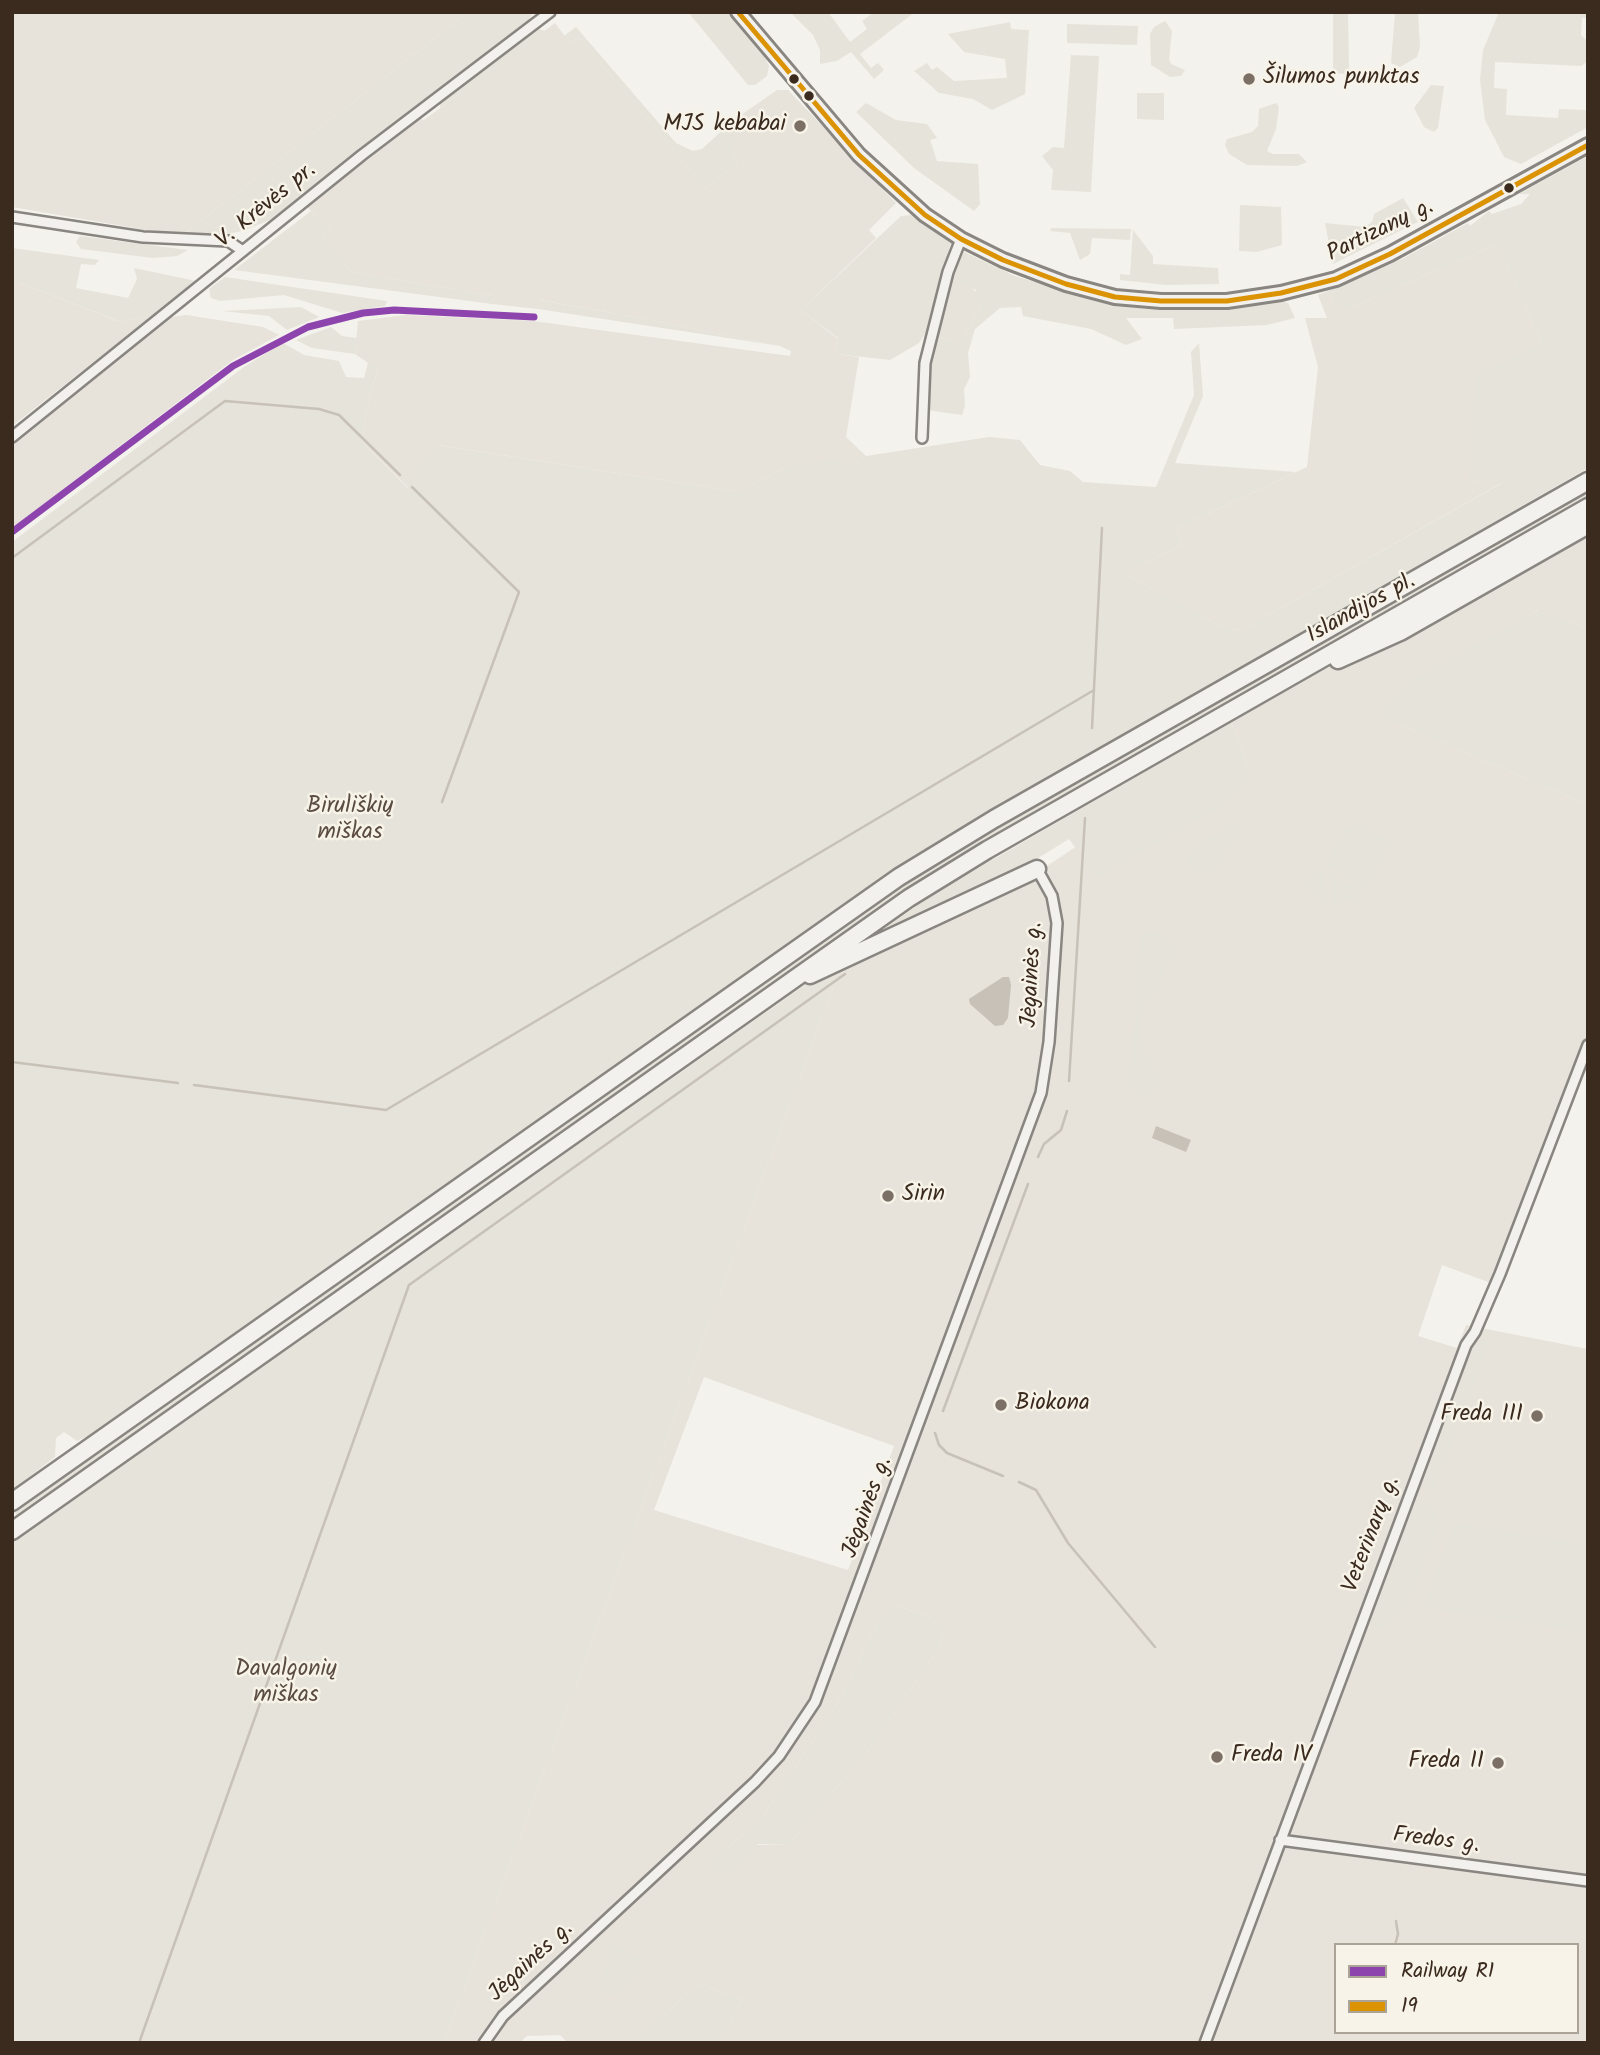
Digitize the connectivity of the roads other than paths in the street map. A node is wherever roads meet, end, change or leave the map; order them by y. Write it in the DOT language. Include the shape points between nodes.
graph roads {
  1 [pos="550,12"];
  2 [pos="738,12"];
  3 [pos="1588,145"];
  4 [pos="12,217"];
  5 [pos="961,239"];
  6 [pos="243,251"];
  7 [pos="12,437"];
  8 [pos="922,438"];
  9 [pos="1588,481"];
  10 [pos="1588,507"];
  11 [pos="1588,525"];
  12 [pos="1247,701"];
  13 [pos="1037,869"];
  14 [pos="776,990"];
  15 [pos="1588,1045"];
  16 [pos="12,1502"];
  17 [pos="12,1531"];
  18 [pos="1280,1840"];
  19 [pos="1588,1881"];
  20 [pos="484,2043"];
  21 [pos="1205,2043"];
  1 -- 6 [label="street, V. Krėvės pr."];
  2 -- 5 [label="street, Partizanų g." via="883,180"];
  3 -- 5 [label="street, Partizanų g." via="1362,269 1281,293 1194,302 1115,297 1034,274"];
  4 -- 6 [label="street" via="143,237 228,241"];
  5 -- 8 [label="street" via="925,363"];
  6 -- 7 [label="street, V. Krėvės pr."];
  9 -- 16 [label="highway, Islandijos pl." via="899,877"];
  10 -- 12 [label="highway, Islandijos pl."];
  11 -- 12 [label="highway" via="1400,632"];
  12 -- 14 [label="highway, Islandijos pl." via="909,898"];
  13 -- 14 [label="highway"];
  13 -- 20 [label="street, Jėgainės g." via="1052,896 1057,923 1041,1093 815,1702 779,1756 755,1782 503,2016"];
  14 -- 17 [label="highway"];
  15 -- 18 [label="street, Veterinarų g." via="1500,1274 1456,1371"];
  18 -- 19 [label="street, Fredos g."];
  18 -- 21 [label="street, Veterinarų g."];
}
